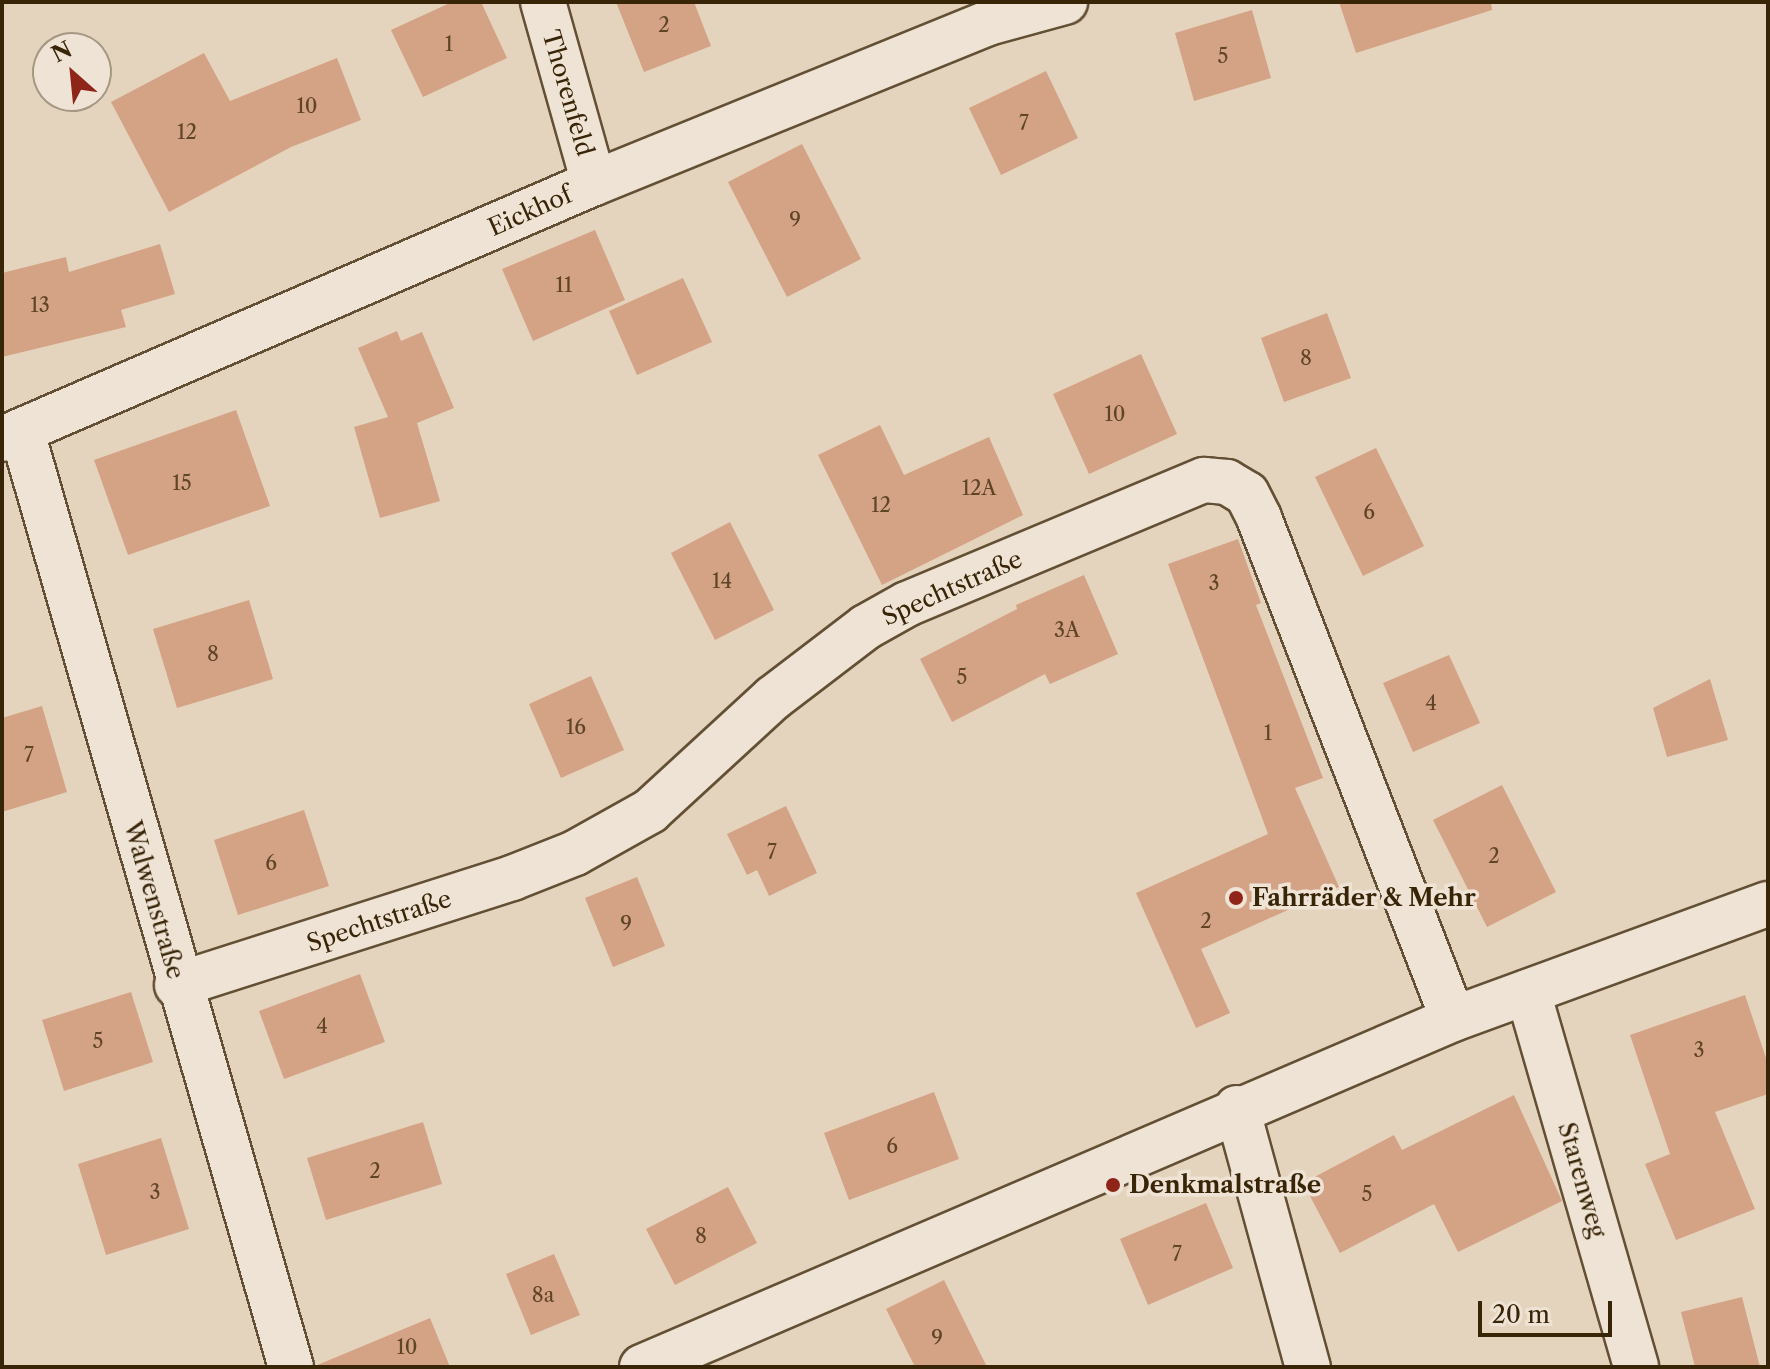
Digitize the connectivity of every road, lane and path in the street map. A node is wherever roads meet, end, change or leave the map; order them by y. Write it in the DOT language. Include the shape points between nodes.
graph roads {
  1 [pos="543,2"];
  2 [pos="1065,2"];
  3 [pos="594,183"];
  4 [pos="12,436"];
  5 [pos="1768,904"];
  6 [pos="177,985"];
  7 [pos="1528,992"];
  8 [pos="1453,1019"];
  9 [pos="1237,1108"];
  10 [pos="695,1357"];
  11 [pos="291,1367"];
  12 [pos="642,1367"];
  13 [pos="1308,1367"];
  14 [pos="1636,1367"];
  1 -- 3 [label="street, Thorenfeld"];
  2 -- 3 [label="street, Eickhof" via="988,23"];
  3 -- 4 [label="street, Eickhof"];
  4 -- 6 [label="street, Walwenstraße"];
  5 -- 7 [label="street"];
  6 -- 8 [label="street, Spechtstraße" via="575,853 650,811 773,698 866,627 907,604 1204,480 1227,482 1247,494 1259,518"];
  6 -- 11 [label="street, Walwenstraße"];
  7 -- 8 [label="street"];
  7 -- 14 [label="street, Starenweg"];
  8 -- 9 [label="street"];
  9 -- 10 [label="street"];
  9 -- 13 [label="street"];
  10 -- 12 [label="street"];
}
